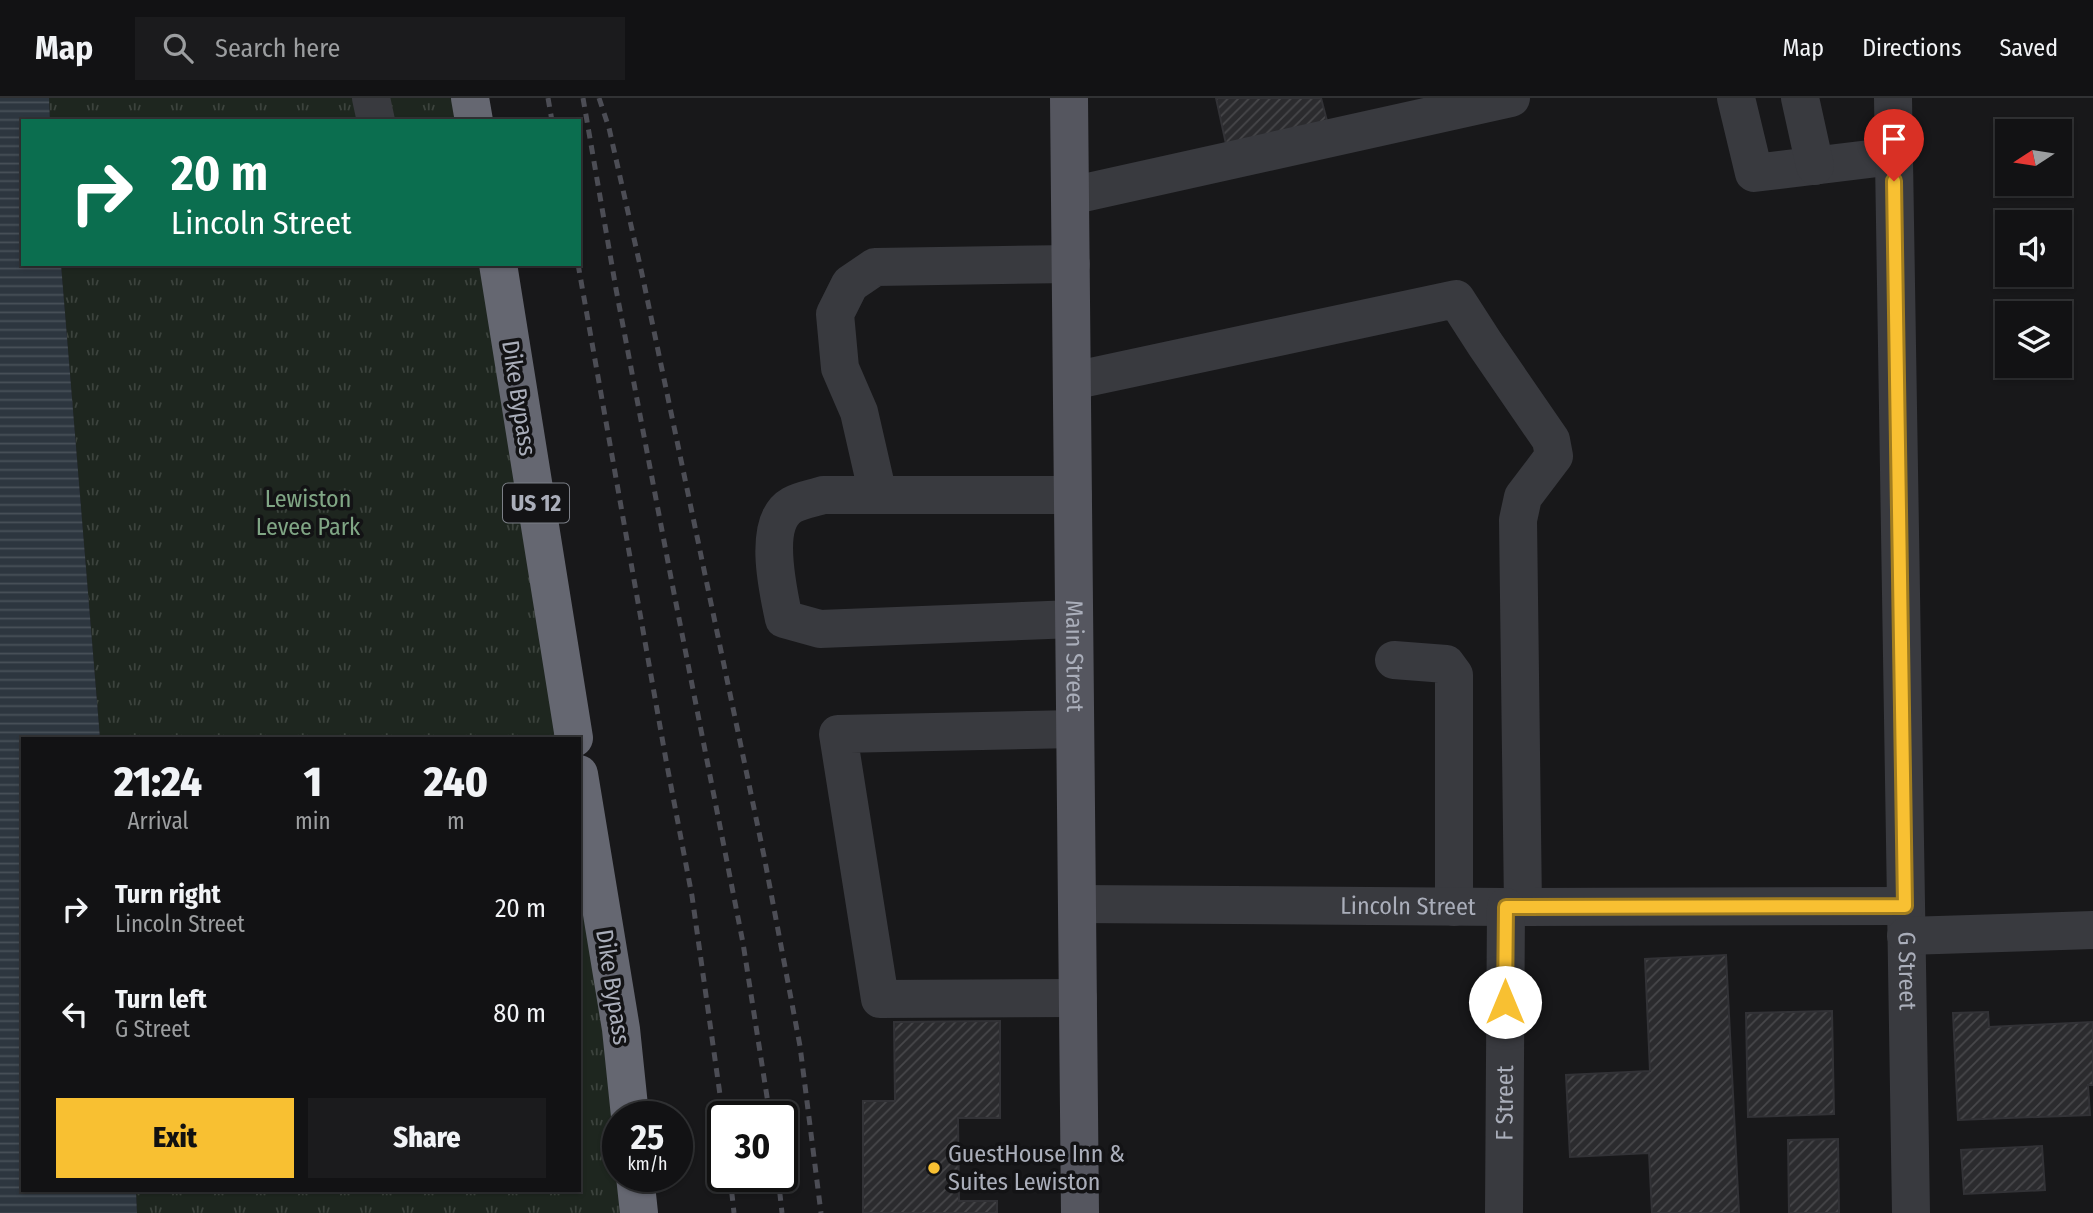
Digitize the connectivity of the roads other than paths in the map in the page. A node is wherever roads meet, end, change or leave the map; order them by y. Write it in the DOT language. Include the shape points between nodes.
graph roads {
  1 [pos="371,98"];
  2 [pos="470,98"];
  3 [pos="1069,98"];
  4 [pos="1511,98"];
  5 [pos="1736,98"];
  6 [pos="1800,98"];
  7 [pos="1893,98"];
  8 [pos="376,119"];
  9 [pos="474,119"];
  10 [pos="1894,156"];
  11 [pos="1815,166"];
  12 [pos="1070,196"];
  13 [pos="1071,264"];
  14 [pos="497,266"];
  15 [pos="1072,382"];
  16 [pos="878,495"];
  17 [pos="1073,495"];
  18 [pos="1074,619"];
  19 [pos="1394,660"];
  20 [pos="1075,729"];
  21 [pos="573,737"];
  22 [pos="581,786"];
  23 [pos="1077,904"];
  24 [pos="1454,907"];
  25 [pos="1514,907"];
  26 [pos="1905,921"];
  27 [pos="2093,930"];
  28 [pos="1078,998"];
  29 [pos="628,1101"];
  30 [pos="637,1192"];
  31 [pos="639,1213"];
  32 [pos="1080,1213"];
  33 [pos="1504,1213"];
  34 [pos="1911,1213"];
  1 -- 8 [label="street"];
  2 -- 9 [label="highway"];
  3 -- 12 [label="main road, Main Street"];
  4 -- 12 [label="street"];
  5 -- 11 [label="street" via="1754,173"];
  6 -- 11 [label="street"];
  7 -- 10 [label="street, G Street"];
  10 -- 11 [label="street"];
  10 -- 26 [label="street, G Street"];
  12 -- 13 [label="main road, Main Street"];
  13 -- 15 [label="main road, Main Street"];
  13 -- 16 [label="street" via="875,267 850,284 835,314 840,368 859,412"];
  14 -- 21 [label="highway, Dike Bypass / US 12"];
  15 -- 17 [label="main road, Main Street"];
  15 -- 25 [label="street, F Street" via="1456,299 1551,440 1554,456 1523,497 1518,520"];
  16 -- 17 [label="street"];
  16 -- 18 [label="street" via="823,495 790,506 776,524 775,577 784,618 820,629"];
  17 -- 18 [label="main road, Main Street"];
  18 -- 20 [label="main road, Main Street"];
  19 -- 24 [label="street" via="1446,664 1454,675"];
  20 -- 23 [label="main road, Main Street"];
  20 -- 28 [label="street" via="838,734 880,999"];
  22 -- 29 [label="highway, Dike Bypass"];
  23 -- 24 [label="street, Lincoln Street"];
  23 -- 28 [label="main road, Main Street"];
  24 -- 25 [label="street, Lincoln Street"];
  25 -- 26 [label="street, Lincoln Street"];
  25 -- 33 [label="street, F Street"];
  26 -- 27 [label="street, Lincoln Street"];
  26 -- 34 [label="street, G Street"];
  28 -- 32 [label="main road, Main Street"];
  30 -- 31 [label="highway"];
}
